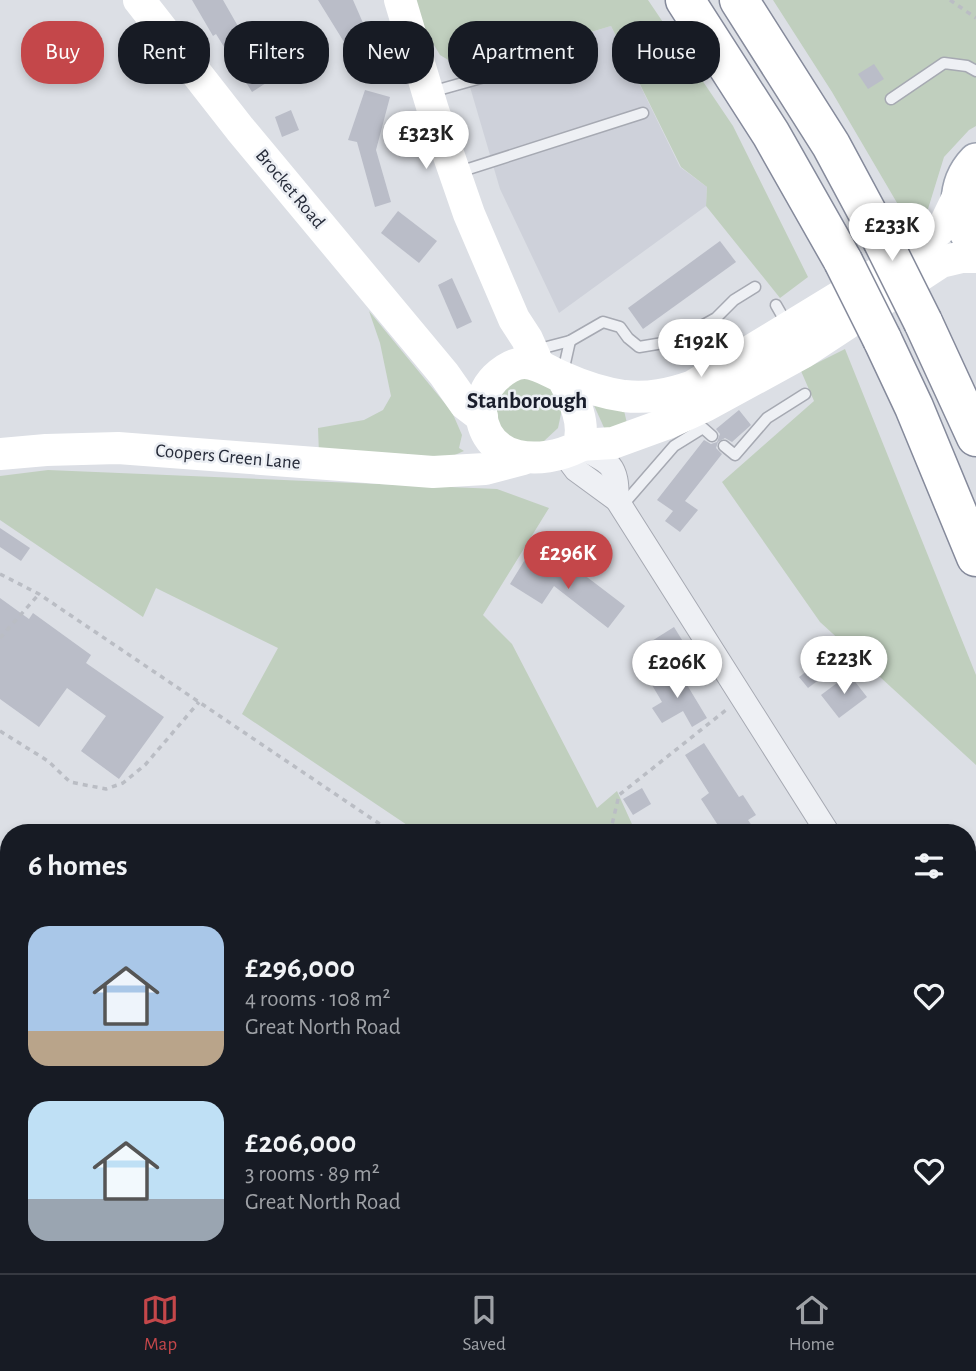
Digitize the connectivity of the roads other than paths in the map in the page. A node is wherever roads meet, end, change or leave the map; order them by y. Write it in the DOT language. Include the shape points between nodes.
graph roads {
  1 [pos="139,0"];
  2 [pos="400,0"];
  3 [pos="685,0"];
  4 [pos="739,0"];
  5 [pos="976,71"];
  6 [pos="457,84"];
  7 [pos="428,92"];
  8 [pos="891,99"];
  9 [pos="643,113"];
  10 [pos="976,161"];
  11 [pos="455,173"];
  12 [pos="959,195"];
  13 [pos="976,244"];
  14 [pos="976,257"];
  15 [pos="755,287"];
  16 [pos="514,319"];
  17 [pos="570,341"];
  18 [pos="550,370"];
  19 [pos="444,374"];
  20 [pos="499,375"];
  21 [pos="805,394"];
  22 [pos="484,424"];
  23 [pos="712,436"];
  24 [pos="976,437"];
  25 [pos="724,446"];
  26 [pos="574,449"];
  27 [pos="0,454"];
  28 [pos="523,459"];
  29 [pos="456,469"];
  30 [pos="619,503"];
  31 [pos="976,557"];
  32 [pos="822,824"];
  1 -- 19 [label="main road, Brocket Road"];
  2 -- 7 [label="main road"];
  3 -- 31 [label="highway, bridge" via="771,134 843,261 914,407"];
  4 -- 24 [label="highway, bridge" via="831,145 923,322"];
  5 -- 8 [label="lane" via="944,63"];
  6 -- 7 [label="lane"];
  7 -- 11 [label="main road"];
  9 -- 11 [label="lane"];
  10 -- 12 [label="main road"];
  11 -- 16 [label="main road"];
  12 -- 13 [label="main road" via="963,225"];
  12 -- 18 [label="main road" via="945,224 921,247 783,317 693,386 656,397 624,396"];
  14 -- 26 [label="main road" via="942,262 804,352 705,406 612,443"];
  15 -- 17 [label="lane" via="716,318 663,343 639,347 620,327 603,323"];
  16 -- 18 [label="main road"];
  16 -- 20 [label="main road"];
  17 -- 18 [label="lane"];
  17 -- 18 [label="lane" via="547,347"];
  18 -- 20 [label="main road" via="516,364"];
  18 -- 26 [label="main road" via="575,401 580,420"];
  19 -- 20 [label="main road" via="461,380"];
  19 -- 22 [label="main road, Brocket Road"];
  20 -- 22 [label="main road" via="482,398"];
  21 -- 25 [label="lane" via="767,418 735,455"];
  22 -- 28 [label="main road" via="496,444"];
  22 -- 29 [label="main road" via="473,453"];
  23 -- 30 [label="lane" via="703,428 674,446"];
  26 -- 28 [label="main road"];
  26 -- 30 [label="street" via="604,459 617,478"];
  27 -- 29 [label="main road, Coopers Green Lane" via="118,448 401,471"];
  28 -- 29 [label="main road, Coopers Green Lane" via="485,469"];
  30 -- 32 [label="street"];
}
